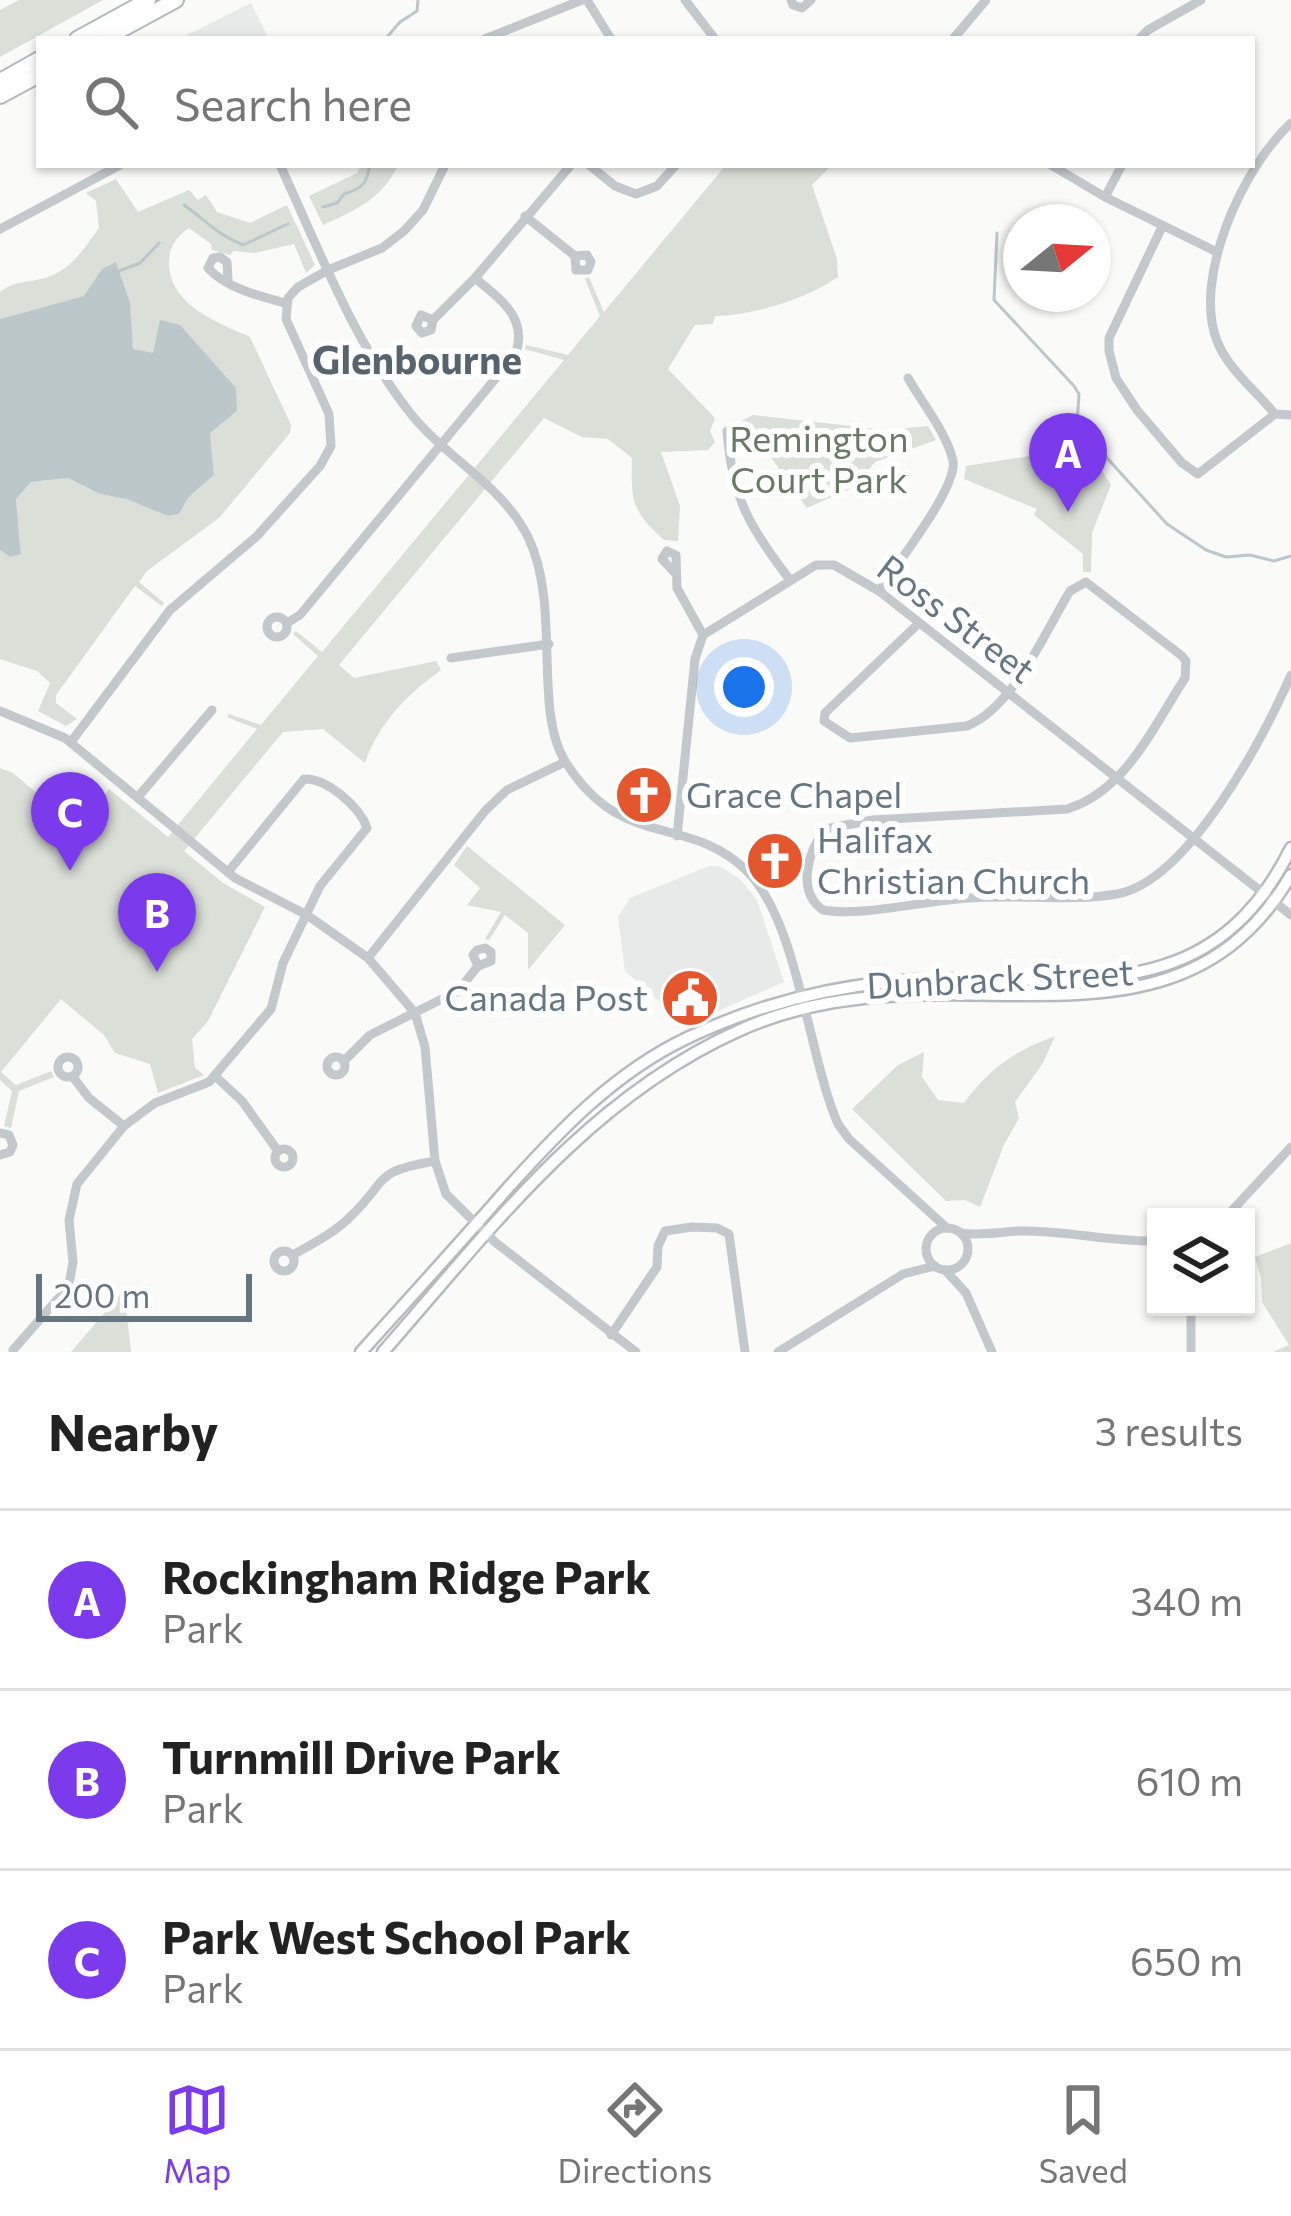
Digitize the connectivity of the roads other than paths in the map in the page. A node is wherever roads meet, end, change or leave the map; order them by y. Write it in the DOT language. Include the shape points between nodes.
graph roads {
  1 [pos="148,0"];
  2 [pos="176,0"];
  3 [pos="585,0"];
  4 [pos="685,0"];
  5 [pos="791,0"];
  6 [pos="812,0"];
  7 [pos="986,0"];
  8 [pos="1202,0"];
  9 [pos="523,26"];
  10 [pos="82,36"];
  11 [pos="110,36"];
  12 [pos="494,36"];
  13 [pos="527,36"];
  14 [pos="609,36"];
  15 [pos="713,36"];
  16 [pos="955,36"];
  17 [pos="1142,36"];
  18 [pos="36,61"];
  19 [pos="36,77"];
  20 [pos="0,81"];
  21 [pos="0,96"];
  22 [pos="1291,123"];
  23 [pos="114,168"];
  24 [pos="281,168"];
  25 [pos="443,168"];
  26 [pos="569,168"];
  27 [pos="593,168"];
  28 [pos="673,168"];
  29 [pos="1056,168"];
  30 [pos="1120,168"];
  31 [pos="1255,168"];
  32 [pos="1255,168"];
  33 [pos="1105,197"];
  34 [pos="525,216"];
  35 [pos="1162,227"];
  36 [pos="0,229"];
  37 [pos="1217,252"];
  38 [pos="575,256"];
  39 [pos="328,270"];
  40 [pos="475,278"];
  41 [pos="228,280"];
  42 [pos="285,303"];
  43 [pos="433,320"];
  44 [pos="908,378"];
  45 [pos="1275,414"];
  46 [pos="1291,415"];
  47 [pos="727,431"];
  48 [pos="441,444"];
  49 [pos="674,572"];
  50 [pos="790,580"];
  51 [pos="879,591"];
  52 [pos="287,623"];
  53 [pos="919,623"];
  54 [pos="703,635"];
  55 [pos="549,644"];
  56 [pos="452,658"];
  57 [pos="1291,675"];
  58 [pos="1009,692"];
  59 [pos="212,710"];
  60 [pos="0,711"];
  61 [pos="71,742"];
  62 [pos="565,761"];
  63 [pos="1118,779"];
  64 [pos="138,797"];
  65 [pos="677,836"];
  66 [pos="1192,838"];
  67 [pos="1291,848"];
  68 [pos="227,872"];
  69 [pos="1291,875"];
  70 [pos="1270,898"];
  71 [pos="307,915"];
  72 [pos="1291,915"];
  73 [pos="368,958"];
  74 [pos="478,966"];
  75 [pos="803,1003"];
  76 [pos="415,1013"];
  77 [pos="344,1061"];
  78 [pos="73,1076"];
  79 [pos="215,1076"];
  80 [pos="124,1126"];
  81 [pos="0,1132"];
  82 [pos="1291,1148"];
  83 [pos="278,1151"];
  84 [pos="0,1155"];
  85 [pos="435,1161"];
  86 [pos="919,1204"];
  87 [pos="1234,1208"];
  88 [pos="480,1228"];
  89 [pos="947,1228"];
  90 [pos="961,1233"];
  91 [pos="988,1236"];
  92 [pos="929,1238"];
  93 [pos="1147,1241"];
  94 [pos="926,1251"];
  95 [pos="293,1256"];
  96 [pos="966,1259"];
  97 [pos="940,1268"];
  98 [pos="903,1274"];
  99 [pos="966,1293"];
  100 [pos="1191,1316"];
  101 [pos="610,1335"];
  102 [pos="1,1339"];
  103 [pos="14,1351"];
  104 [pos="361,1352"];
  105 [pos="382,1352"];
  106 [pos="636,1352"];
  107 [pos="745,1352"];
  108 [pos="778,1352"];
  109 [pos="992,1352"];
  110 [pos="1191,1352"];
  1 -- 10 [label="highway"];
  2 -- 11 [label="highway"];
  3 -- 9 [label="street"];
  3 -- 14 [label="street"];
  4 -- 15 [label="street"];
  5 -- 6 [label="street" via="802,8"];
  7 -- 16 [label="street"];
  8 -- 17 [label="street"];
  9 -- 12 [label="street"];
  9 -- 13 [label="street"];
  18 -- 20 [label="highway"];
  19 -- 21 [label="highway"];
  22 -- 31 [label="street"];
  23 -- 36 [label="street"];
  24 -- 39 [label="street"];
  25 -- 39 [label="street" via="415,221 382,248"];
  26 -- 34 [label="street"];
  27 -- 28 [label="street" via="636,194"];
  29 -- 33 [label="street"];
  30 -- 33 [label="street"];
  32 -- 37 [label="street"];
  33 -- 35 [label="street"];
  34 -- 38 [label="street"];
  34 -- 40 [label="street"];
  35 -- 37 [label="street"];
  35 -- 45 [label="street" via="1109,338 1116,378 1198,474"];
  37 -- 45 [label="street" via="1216,340"];
  39 -- 42 [label="street"];
  39 -- 48 [label="street" via="376,367"];
  40 -- 43 [label="street"];
  40 -- 48 [label="street" via="514,316 519,345"];
  41 -- 42 [label="street"];
  42 -- 61 [label="street" via="292,339 329,414 331,446 257,536 170,610"];
  44 -- 51 [label="street" via="955,467"];
  45 -- 46 [label="street"];
  47 -- 50 [label="street" via="738,499"];
  48 -- 52 [label="street"];
  48 -- 55 [label="street" via="503,500 526,533 541,570"];
  49 -- 54 [label="street"];
  50 -- 51 [label="street, Ross Street" via="834,565"];
  50 -- 54 [label="street, Ross Street"];
  51 -- 53 [label="street, Ross Street"];
  53 -- 58 [label="street, Ross Street"];
  53 -- 58 [label="street" via="829,708 824,721 834,730 850,738 967,726"];
  54 -- 65 [label="street"];
  55 -- 56 [label="street"];
  55 -- 62 [label="street" via="553,724"];
  57 -- 66 [label="street" via="1233,784"];
  58 -- 63 [label="street, Ross Street"];
  58 -- 63 [label="street" via="1070,591 1094,585 1186,661 1185,678"];
  59 -- 64 [label="street"];
  60 -- 61 [label="street"];
  61 -- 64 [label="street"];
  62 -- 65 [label="street" via="610,812"];
  62 -- 73 [label="street" via="507,790 485,811"];
  63 -- 66 [label="street, Ross Street"];
  63 -- 66 [label="street" via="1066,809 825,829 814,847 808,895 830,912 989,896 1114,895 1148,881"];
  64 -- 68 [label="street"];
  65 -- 75 [label="street" via="728,857 762,887"];
  66 -- 70 [label="street, Ross Street"];
  67 -- 70 [label="main road, Dunbrack Street"];
  68 -- 71 [label="street"];
  68 -- 71 [label="street" via="299,783 321,781 367,828"];
  69 -- 70 [label="main road, Dunbrack Street"];
  70 -- 72 [label="street, Ross Street"];
  70 -- 75 [label="main road, Dunbrack Street" via="1198,952 1127,976 890,982"];
  71 -- 73 [label="street"];
  71 -- 79 [label="street" via="271,1009"];
  73 -- 76 [label="street"];
  74 -- 76 [label="street" via="458,991"];
  75 -- 86 [label="street" via="838,1124"];
  75 -- 88 [label="main road, Dunbrack Street" via="637,1089"];
  76 -- 77 [label="street" via="370,1035"];
  76 -- 85 [label="street"];
  78 -- 80 [label="street"];
  79 -- 80 [label="street"];
  79 -- 83 [label="street"];
  80 -- 103 [label="street" via="72,1194 73,1262 64,1292"];
  81 -- 84 [label="street" via="14,1145"];
  82 -- 87 [label="street"];
  85 -- 88 [label="street" via="446,1194"];
  85 -- 95 [label="street" via="397,1167 346,1222"];
  86 -- 89 [label="street"];
  86 -- 92 [label="street"];
  88 -- 101 [label="street"];
  88 -- 104 [label="main road, Dunbrack Street"];
  88 -- 105 [label="main road, Dunbrack Street"];
  89 -- 90 [label="street"];
  89 -- 92 [label="street"];
  90 -- 91 [label="street"];
  90 -- 96 [label="street"];
  91 -- 93 [label="street"];
  91 -- 96 [label="street"];
  92 -- 94 [label="street"];
  94 -- 97 [label="street"];
  94 -- 98 [label="street"];
  96 -- 97 [label="street"];
  96 -- 99 [label="street"];
  97 -- 98 [label="street"];
  97 -- 99 [label="street"];
  98 -- 108 [label="street"];
  99 -- 109 [label="street"];
  100 -- 110 [label="street"];
  101 -- 106 [label="street"];
  101 -- 107 [label="street" via="657,1267 665,1231 717,1228 729,1234"];
  102 -- 103 [label="street"];
}
